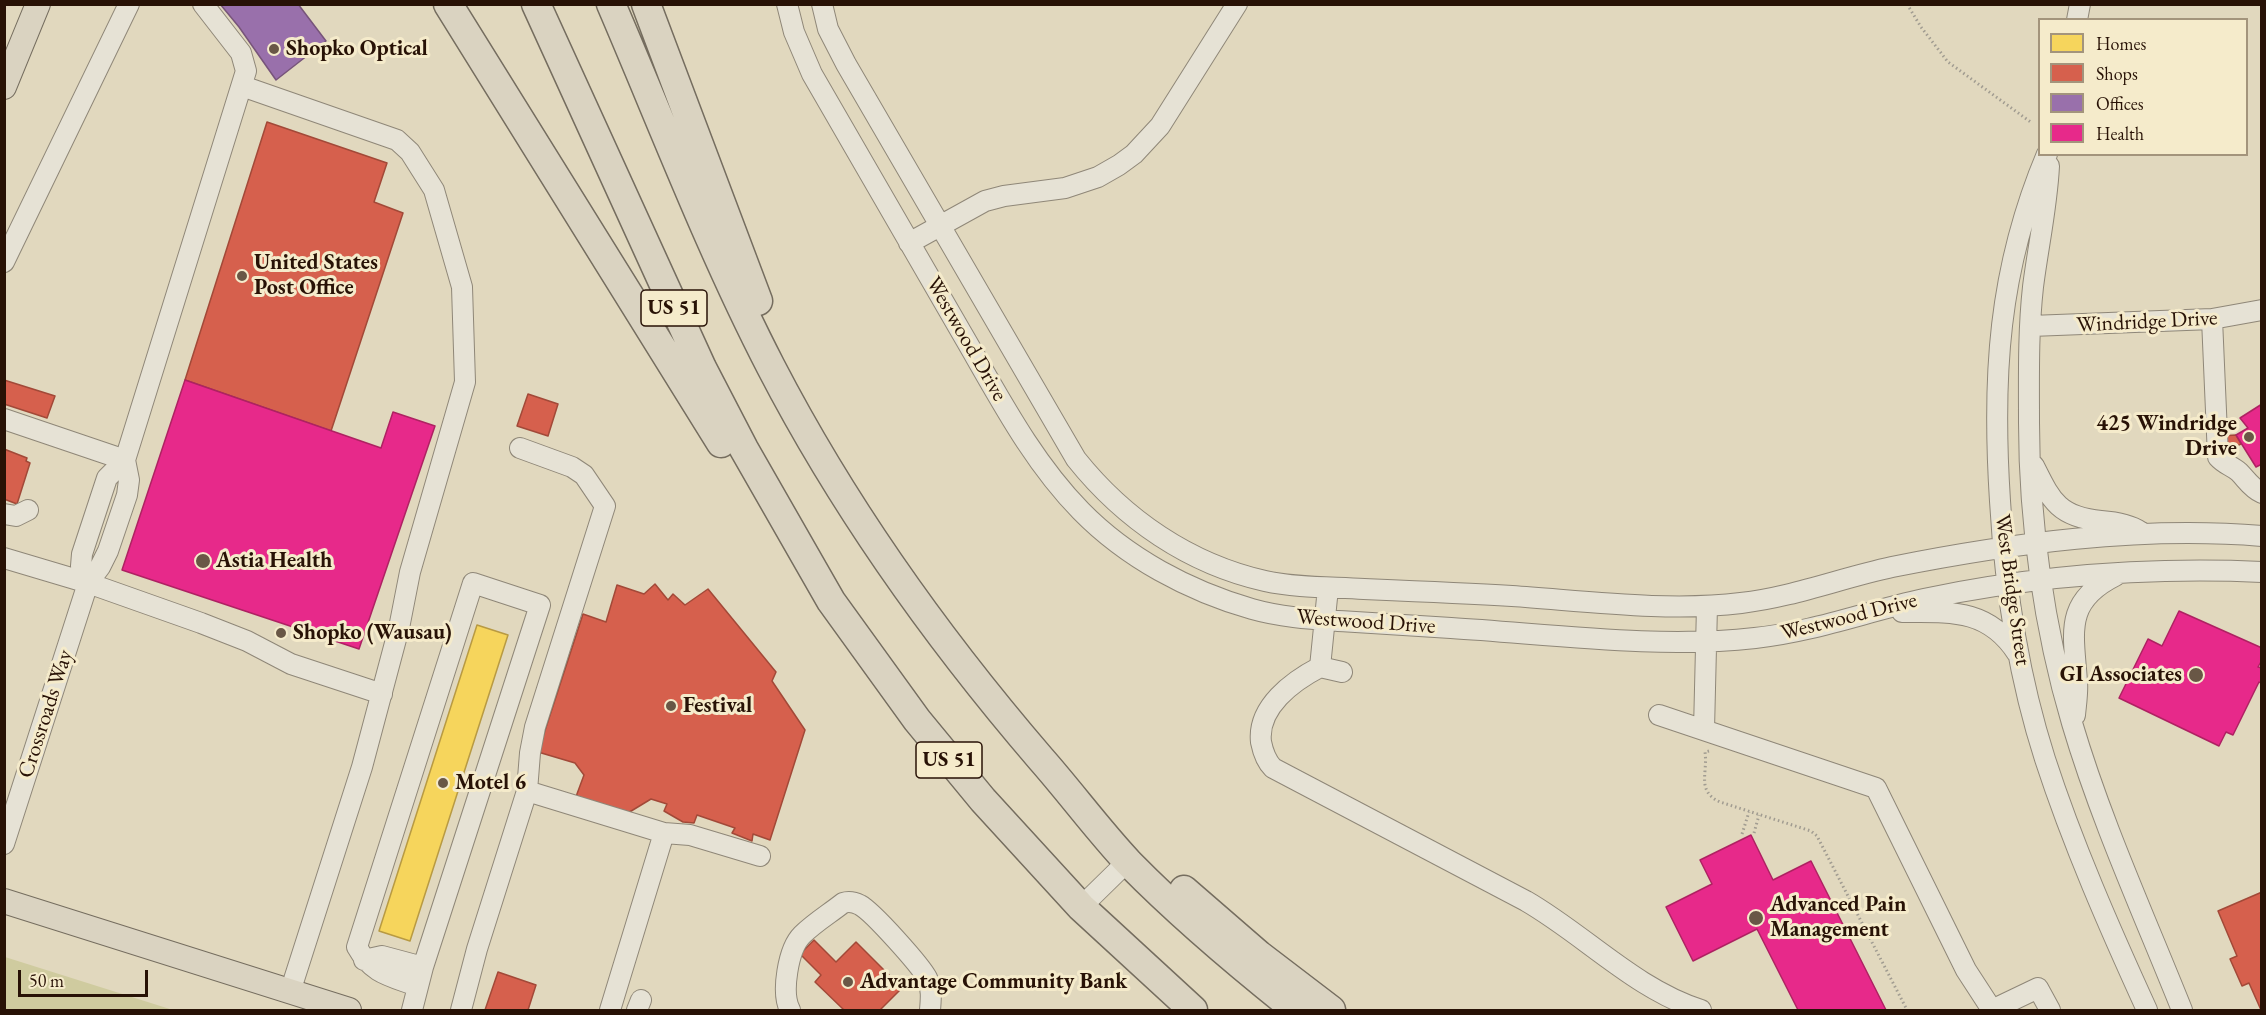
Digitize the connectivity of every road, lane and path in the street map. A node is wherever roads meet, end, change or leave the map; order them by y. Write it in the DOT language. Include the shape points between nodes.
graph roads {
  1 [pos="38,4"];
  2 [pos="129,4"];
  3 [pos="203,4"];
  4 [pos="448,4"];
  5 [pos="536,4"];
  6 [pos="611,4"];
  7 [pos="646,4"];
  8 [pos="787,4"];
  9 [pos="822,4"];
  10 [pos="1237,4"];
  11 [pos="1907,4"];
  12 [pos="242,86"];
  13 [pos="4,87"];
  14 [pos="2032,123"];
  15 [pos="2048,156"];
  16 [pos="2049,156"];
  17 [pos="940,225"];
  18 [pos="909,243"];
  19 [pos="4,262"];
  20 [pos="2262,310"];
  21 [pos="2212,319"];
  22 [pos="2031,326"];
  23 [pos="4,419"];
  24 [pos="520,448"];
  25 [pos="2030,458"];
  26 [pos="125,460"];
  27 [pos="2262,493"];
  28 [pos="28,510"];
  29 [pos="4,514"];
  30 [pos="867,527"];
  31 [pos="2145,535"];
  32 [pos="2262,536"];
  33 [pos="2036,544"];
  34 [pos="2003,547"];
  35 [pos="4,558"];
  36 [pos="2262,572"];
  37 [pos="2118,574"];
  38 [pos="2042,580"];
  39 [pos="88,583"];
  40 [pos="2007,584"];
  41 [pos="1328,588"];
  42 [pos="831,602"];
  43 [pos="1707,606"];
  44 [pos="1876,612"];
  45 [pos="1325,620"];
  46 [pos="1706,641"];
  47 [pos="2019,655"];
  48 [pos="1320,667"];
  49 [pos="1342,672"];
  50 [pos="382,694"];
  51 [pos="1659,715"];
  52 [pos="2073,726"];
  53 [pos="1704,730"];
  54 [pos="1708,751"];
  55 [pos="1064,787"];
  56 [pos="527,791"];
  57 [pos="1749,812"];
  58 [pos="1759,815"];
  59 [pos="664,833"];
  60 [pos="1754,833"];
  61 [pos="1742,834"];
  62 [pos="4,844"];
  63 [pos="760,856"];
  64 [pos="1128,861"];
  65 [pos="4,901"];
  66 [pos="1081,907"];
  67 [pos="364,960"];
  68 [pos="423,967"];
  69 [pos="417,986"];
  70 [pos="290,992"];
  71 [pos="1992,1010"];
  72 [pos="349,1011"];
  73 [pos="412,1011"];
  74 [pos="460,1011"];
  75 [pos="610,1011"];
  76 [pos="790,1011"];
  77 [pos="930,1011"];
  78 [pos="1193,1011"];
  79 [pos="1296,1011"];
  80 [pos="1331,1011"];
  81 [pos="1701,1011"];
  82 [pos="1907,1011"];
  83 [pos="2050,1011"];
  84 [pos="2147,1011"];
  85 [pos="2182,1011"];
  1 -- 13 [label="main road"];
  2 -- 19 [label="street"];
  3 -- 12 [label="street" via="241,53 246,71"];
  4 -- 42 [label="highway" via="789,552"];
  5 -- 42 [label="highway, US 51" via="702,368"];
  6 -- 30 [label="highway, US 51" via="754,333 820,455"];
  7 -- 30 [label="highway" via="771,334"];
  8 -- 18 [label="street, Westwood Drive" via="812,75"];
  9 -- 17 [label="street, Westwood Drive" via="828,29 841,55"];
  10 -- 17 [label="street" via="1160,126 1134,154 1078,185 993,198"];
  11 -- 14 [label="path" via="1948,62"];
  12 -- 26 [label="street"];
  12 -- 50 [label="street" via="397,140 434,190 462,287 465,382 410,572"];
  15 -- 34 [label="street, West Bridge Street" via="2028,204 2014,254 1998,351 1996,411"];
  16 -- 22 [label="street, West Bridge Street"];
  17 -- 18 [label="street"];
  17 -- 41 [label="street, Westwood Drive" via="1069,450 1092,480 1124,510 1173,545 1223,568 1265,581"];
  18 -- 45 [label="street, Westwood Drive" via="1036,456 1091,521 1139,558 1202,591 1258,611"];
  20 -- 21 [label="street, Windridge Drive"];
  21 -- 22 [label="street, Windridge Drive"];
  21 -- 27 [label="street" via="2218,457"];
  22 -- 25 [label="street, West Bridge Street"];
  23 -- 26 [label="street"];
  24 -- 56 [label="street" via="572,467 584,476 605,506 535,727"];
  25 -- 31 [label="street" via="2047,493 2062,508 2082,519 2123,524"];
  25 -- 33 [label="street, West Bridge Street"];
  26 -- 39 [label="street, Crossroads Way" via="127,495 108,551"];
  28 -- 29 [label="street" via="16,516"];
  30 -- 55 [label="highway, US 51" via="940,636"];
  31 -- 32 [label="street, Westwood Drive"];
  31 -- 33 [label="street, Westwood Drive"];
  33 -- 34 [label="street, Westwood Drive"];
  33 -- 38 [label="street, West Bridge Street"];
  34 -- 40 [label="street, West Bridge Street"];
  34 -- 43 [label="street, Westwood Drive" via="1882,570 1770,598"];
  35 -- 39 [label="street"];
  36 -- 37 [label="street, Westwood Drive"];
  37 -- 38 [label="street, Westwood Drive"];
  37 -- 52 [label="street" via="2088,596 2075,623 2077,684"];
  38 -- 40 [label="street, Westwood Drive"];
  38 -- 52 [label="street, West Bridge Street"];
  39 -- 50 [label="street" via="215,628 291,664"];
  39 -- 62 [label="street, Crossroads Way"];
  40 -- 44 [label="street, Westwood Drive" via="1917,600"];
  40 -- 47 [label="street, West Bridge Street"];
  41 -- 43 [label="street, Westwood Drive"];
  41 -- 45 [label="street"];
  42 -- 66 [label="highway, US 51" via="950,762"];
  43 -- 46 [label="street"];
  44 -- 46 [label="street, Westwood Drive" via="1776,635"];
  44 -- 47 [label="street" via="1967,615 2001,632"];
  45 -- 46 [label="street, Westwood Drive"];
  45 -- 48 [label="street"];
  46 -- 53 [label="street"];
  47 -- 84 [label="street, West Bridge Street" via="2041,745 2058,793"];
  48 -- 49 [label="street"];
  48 -- 81 [label="street" via="1287,690 1265,718 1262,746 1273,768 1520,898 1650,986"];
  50 -- 70 [label="street"];
  51 -- 53 [label="street"];
  52 -- 85 [label="street, West Bridge Street"];
  53 -- 71 [label="street" via="1876,788 1960,960"];
  54 -- 57 [label="path" via="1704,786 1708,795"];
  55 -- 64 [label="highway, US 51"];
  55 -- 80 [label="highway" via="1259,955"];
  56 -- 59 [label="street"];
  56 -- 74 [label="street"];
  57 -- 58 [label="path"];
  57 -- 61 [label="path"];
  58 -- 60 [label="path"];
  58 -- 82 [label="path" via="1817,836"];
  59 -- 63 [label="street" via="690,835"];
  59 -- 75 [label="street"];
  64 -- 66 [label="street"];
  64 -- 79 [label="highway, US 51" via="1205,935"];
  65 -- 70 [label="main road"];
  66 -- 78 [label="highway, US 51"];
  67 -- 68 [label="street" via="382,956"];
  67 -- 68 [label="street" via="357,947 473,583 540,605"];
  67 -- 69 [label="street" via="378,972"];
  68 -- 69 [label="street"];
  69 -- 73 [label="street"];
  70 -- 72 [label="main road"];
  71 -- 83 [label="street" via="2038,988"];
  76 -- 77 [label="street" via="785,990 800,937 849,901 877,918 926,976"];
}
